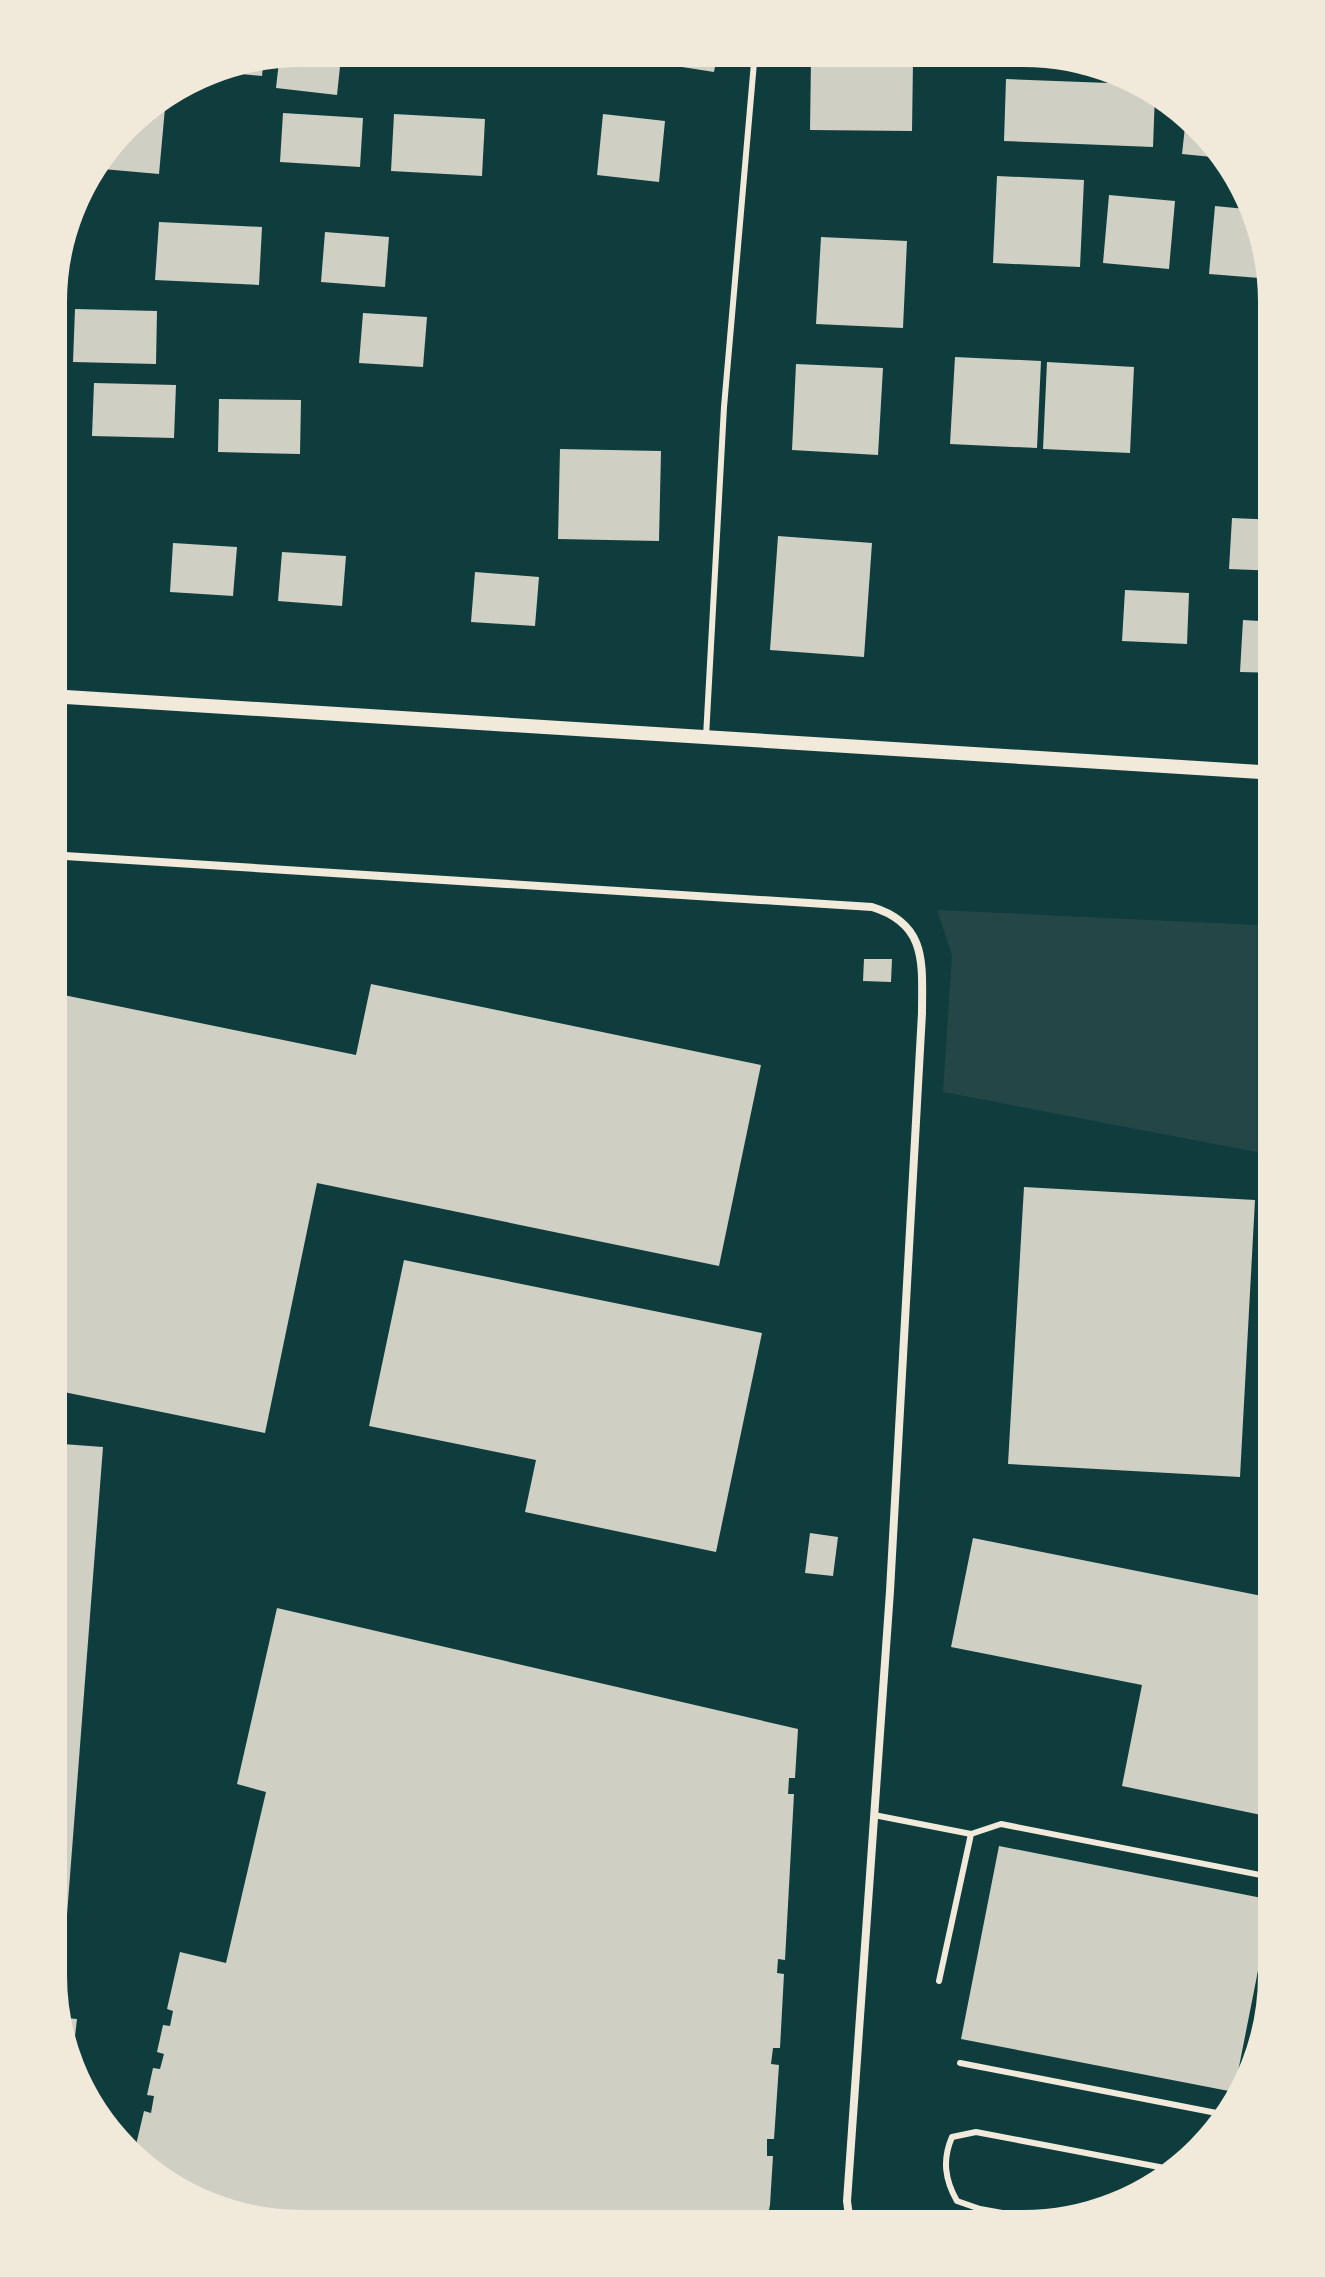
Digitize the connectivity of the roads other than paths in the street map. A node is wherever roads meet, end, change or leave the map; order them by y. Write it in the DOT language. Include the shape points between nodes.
graph roads {
  1 [pos="754,62"];
  2 [pos="62,697"];
  3 [pos="706,737"];
  4 [pos="1263,772"];
  5 [pos="62,856"];
  6 [pos="874,1815"];
  7 [pos="971,1834"];
  8 [pos="1262,1875"];
  9 [pos="939,1981"];
  10 [pos="960,2063"];
  11 [pos="1218,2113"];
  12 [pos="1165,2168"];
  13 [pos="849,2215"];
  14 [pos="1013,2215"];
  1 -- 3 [label="lane" via="725,392"];
  2 -- 3 [label="street"];
  3 -- 4 [label="street"];
  5 -- 6 [label="street" via="872,907 905,922 922,963 922,1013"];
  6 -- 7 [label="lane"];
  6 -- 13 [label="street"];
  7 -- 8 [label="lane" via="1001,1824"];
  7 -- 9 [label="lane"];
  10 -- 11 [label="lane"];
  12 -- 14 [label="lane" via="976,2132 952,2137 945,2153 948,2185 957,2201"];
}
